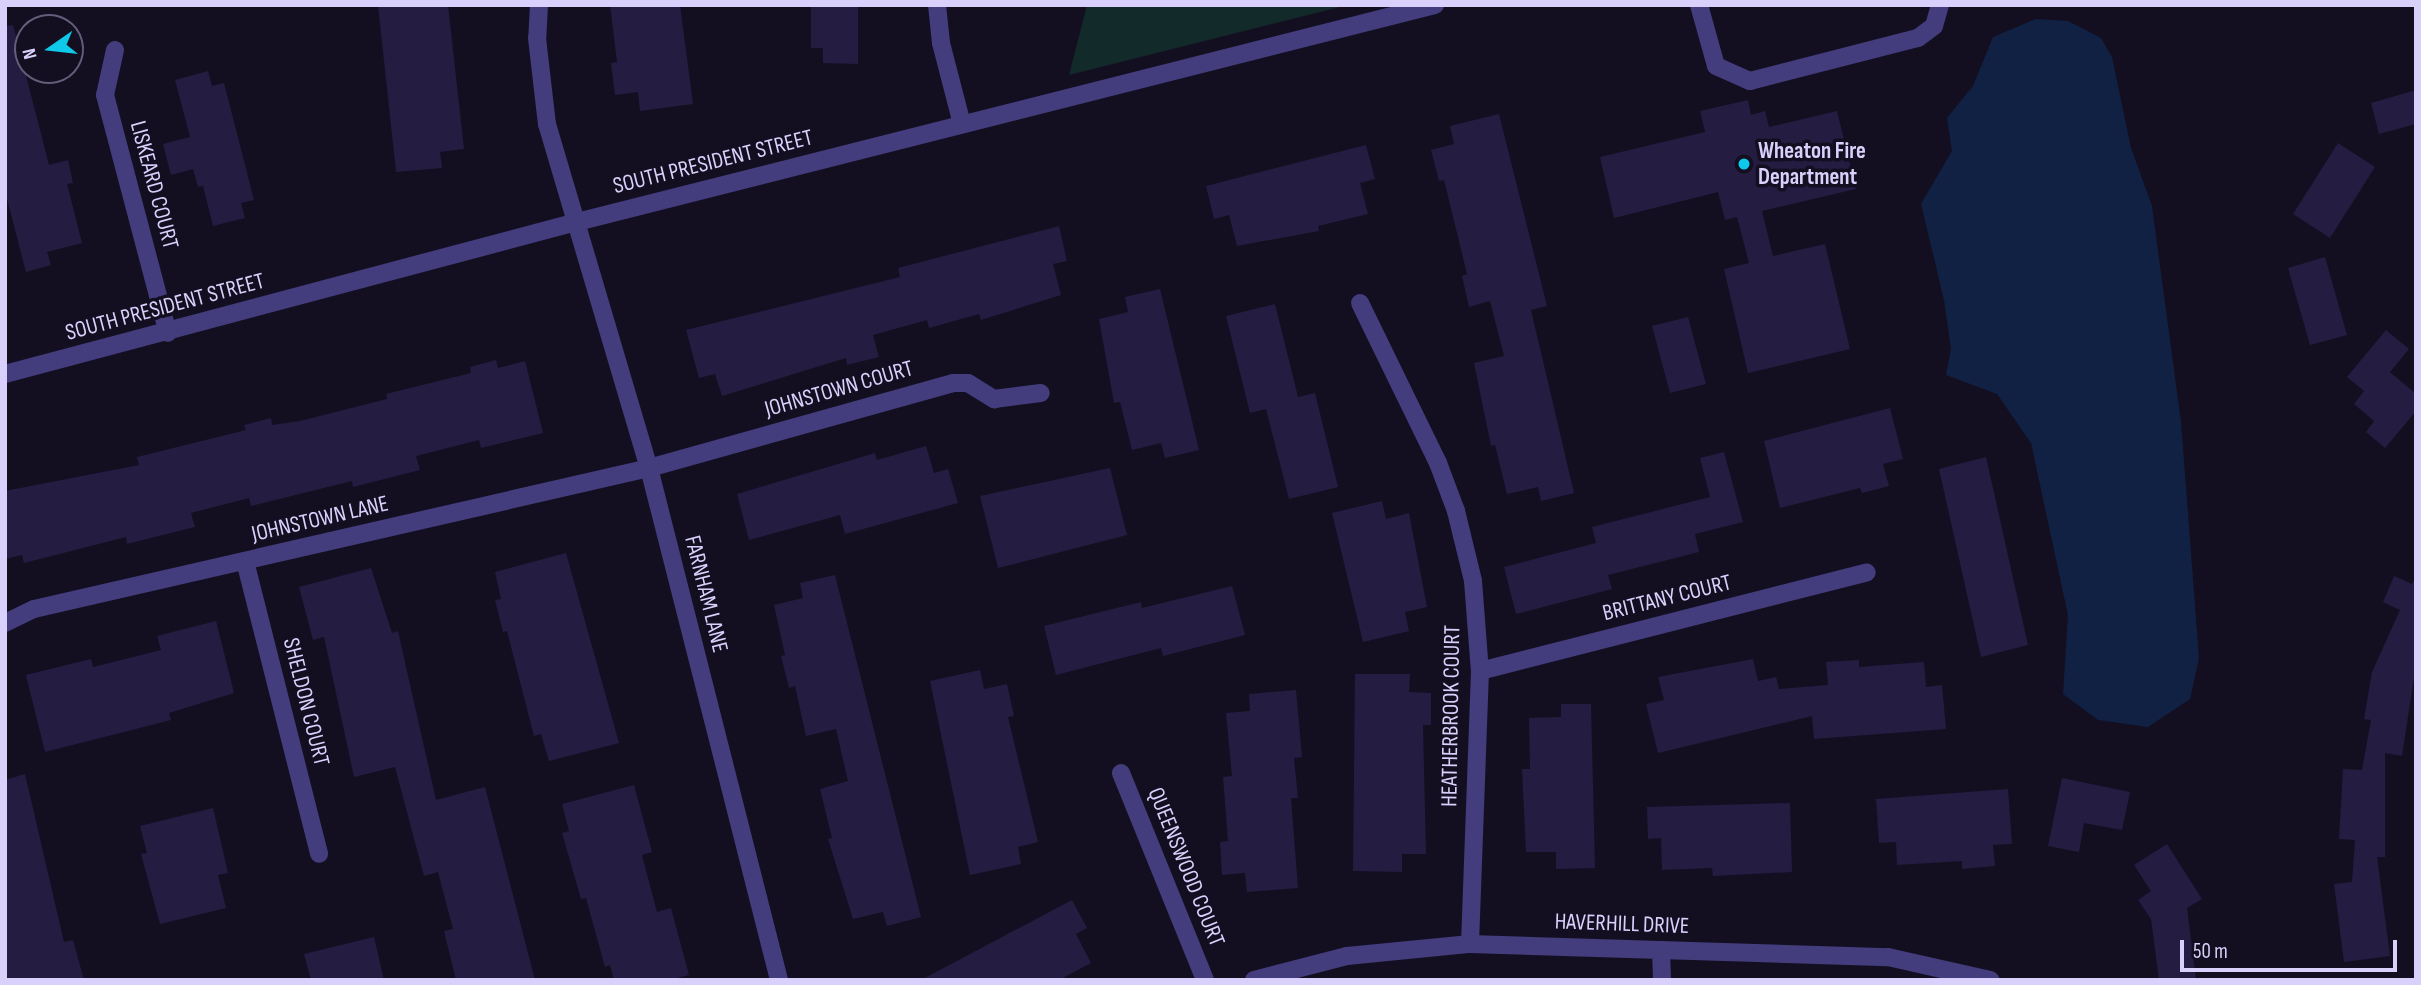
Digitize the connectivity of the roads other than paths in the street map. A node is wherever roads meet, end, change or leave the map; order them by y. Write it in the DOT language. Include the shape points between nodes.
graph roads {
  1 [pos="538,5"];
  2 [pos="937,5"];
  3 [pos="1435,5"];
  4 [pos="1699,5"];
  5 [pos="1940,5"];
  6 [pos="115,50"];
  7 [pos="961,124"];
  8 [pos="573,223"];
  9 [pos="1360,303"];
  10 [pos="168,333"];
  11 [pos="5,374"];
  12 [pos="1041,393"];
  13 [pos="649,468"];
  14 [pos="245,561"];
  15 [pos="1867,572"];
  16 [pos="5,623"];
  17 [pos="1480,671"];
  18 [pos="1121,773"];
  19 [pos="319,854"];
  20 [pos="1470,944"];
  21 [pos="1661,950"];
  22 [pos="779,980"];
  23 [pos="1205,980"];
  24 [pos="1254,980"];
  25 [pos="1662,980"];
  26 [pos="1990,980"];
  1 -- 8 [label="street, FARNHAM LANE" via="547,124"];
  2 -- 7 [label="street" via="941,43"];
  3 -- 7 [label="street, SOUTH PRESIDENT STREET"];
  4 -- 5 [label="street" via="1716,66 1751,81 1919,38 1934,26"];
  6 -- 10 [label="street, LISKEARD COURT" via="105,95"];
  7 -- 8 [label="street, SOUTH PRESIDENT STREET"];
  8 -- 10 [label="street, SOUTH PRESIDENT STREET"];
  8 -- 13 [label="street, FARNHAM LANE"];
  9 -- 17 [label="street, HEATHERBROOK COURT" via="1456,510 1473,581"];
  10 -- 11 [label="street, SOUTH PRESIDENT STREET"];
  12 -- 13 [label="street, JOHNSTOWN COURT" via="994,399 968,383 953,383"];
  13 -- 14 [label="street, JOHNSTOWN LANE"];
  13 -- 22 [label="street, FARNHAM LANE"];
  14 -- 16 [label="street, JOHNSTOWN LANE" via="34,609"];
  14 -- 19 [label="street, SHELDON COURT"];
  15 -- 17 [label="street, BRITTANY COURT"];
  17 -- 20 [label="street, HEATHERBROOK COURT"];
  18 -- 23 [label="street, QUEENSWOOD COURT"];
  20 -- 21 [label="street, HAVERHILL DRIVE"];
  20 -- 24 [label="street, HAVERHILL DRIVE" via="1347,956"];
  21 -- 25 [label="street"];
  21 -- 26 [label="street, HAVERHILL DRIVE" via="1888,957"];
}
